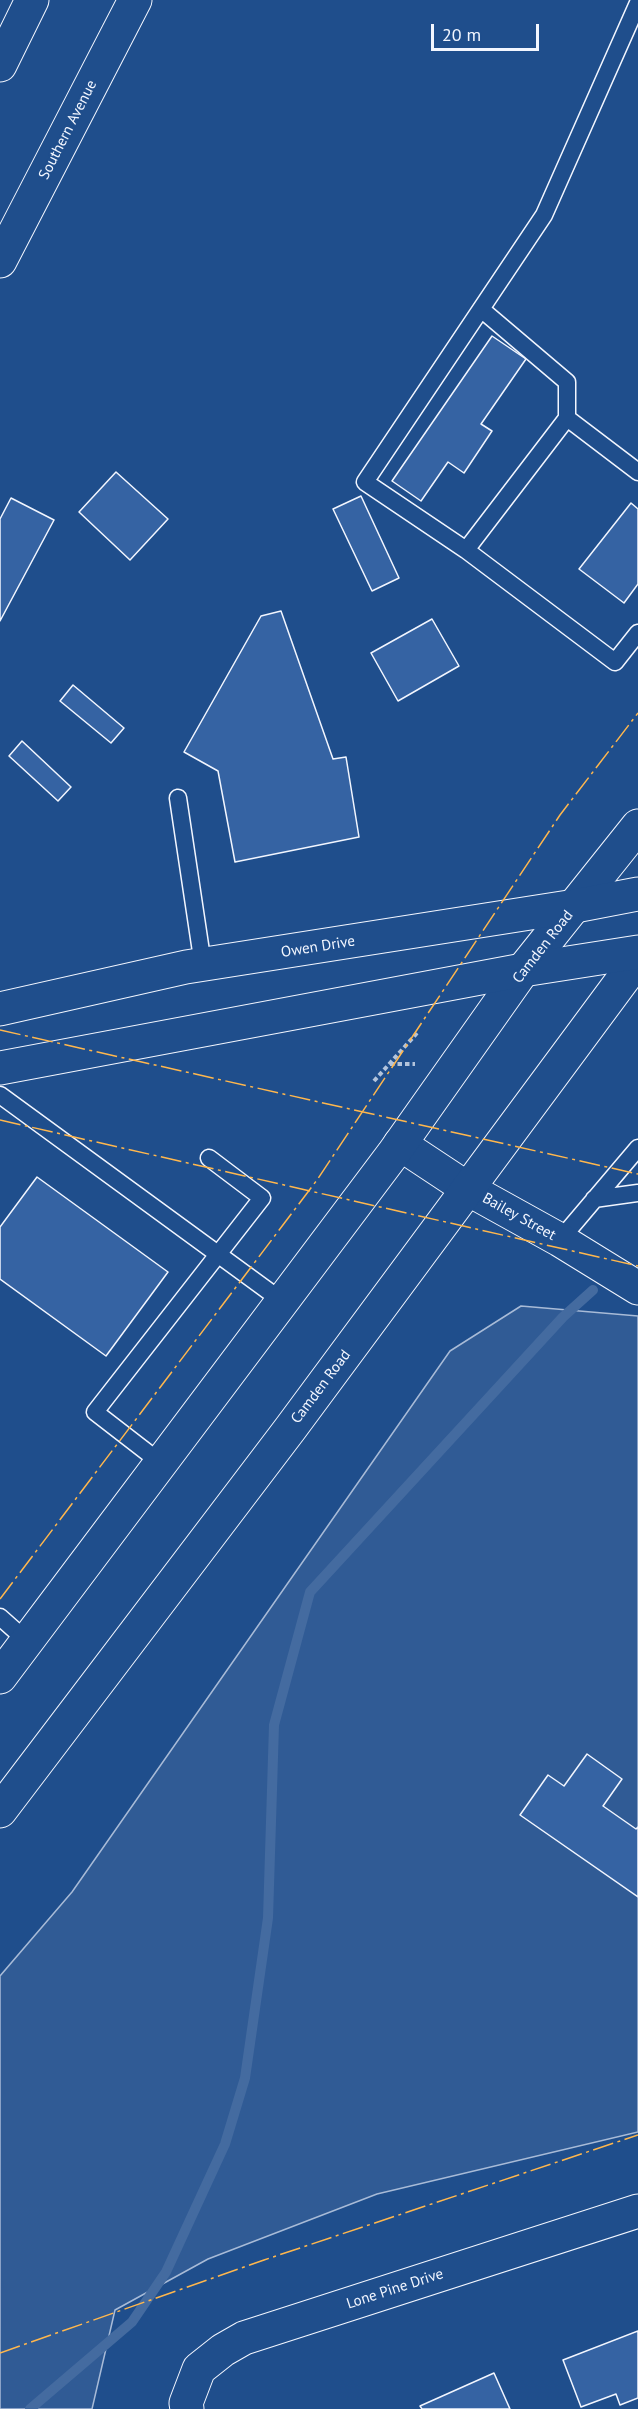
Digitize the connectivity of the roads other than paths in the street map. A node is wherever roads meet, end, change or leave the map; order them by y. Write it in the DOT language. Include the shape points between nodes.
graph roads {
  1 [pos="135,0"];
  2 [pos="638,3"];
  3 [pos="22,4"];
  4 [pos="0,65"];
  5 [pos="0,261"];
  6 [pos="481,309"];
  7 [pos="567,418"];
  8 [pos="638,472"];
  9 [pos="466,550"];
  10 [pos="638,633"];
  11 [pos="178,798"];
  12 [pos="638,826"];
  13 [pos="638,894"];
  14 [pos="575,906"];
  15 [pos="638,952"];
  16 [pos="638,959"];
  17 [pos="203,964"];
  18 [pos="523,970"];
  19 [pos="0,1009"];
  20 [pos="0,1068"];
  21 [pos="0,1095"];
  22 [pos="400,1144"];
  23 [pos="638,1148"];
  24 [pos="210,1158"];
  25 [pos="468,1189"];
  26 [pos="638,1192"];
  27 [pos="594,1199"];
  28 [pos="560,1240"];
  29 [pos="218,1255"];
  30 [pos="638,1288"];
  31 [pos="282,1301"];
  32 [pos="161,1463"];
  33 [pos="0,1617"];
  34 [pos="27,1641"];
  35 [pos="0,1677"];
  36 [pos="0,1811"];
  37 [pos="638,2211"];
  38 [pos="187,2409"];
  1 -- 5 [label="main road, Southern Avenue"];
  2 -- 6 [label="lane" via="544,215"];
  3 -- 4 [label="main road"];
  6 -- 7 [label="lane" via="567,381"];
  6 -- 9 [label="lane" via="365,482"];
  7 -- 8 [label="lane"];
  7 -- 9 [label="lane"];
  9 -- 10 [label="lane" via="615,662"];
  11 -- 17 [label="lane"];
  12 -- 14 [label="main road, Camden Road"];
  13 -- 14 [label="main road, Owen Drive"];
  14 -- 17 [label="main road, Owen Drive"];
  14 -- 18 [label="main road, Camden Road"];
  15 -- 18 [label="main road"];
  16 -- 25 [label="main road, Camden Road"];
  17 -- 19 [label="main road, Owen Drive"];
  18 -- 20 [label="main road"];
  18 -- 22 [label="main road, Camden Road"];
  21 -- 29 [label="lane"];
  22 -- 25 [label="main road, Bailey Street"];
  22 -- 31 [label="main road, Camden Road"];
  23 -- 27 [label="lane"];
  24 -- 29 [label="lane" via="262,1198"];
  25 -- 28 [label="main road, Bailey Street"];
  25 -- 36 [label="main road, Camden Road"];
  26 -- 27 [label="lane"];
  27 -- 28 [label="lane"];
  28 -- 30 [label="main road, Bailey Street"];
  29 -- 31 [label="lane"];
  29 -- 32 [label="lane" via="95,1412"];
  31 -- 32 [label="main road, Camden Road"];
  32 -- 34 [label="main road, Camden Road"];
  33 -- 34 [label="lane"];
  34 -- 35 [label="main road, Camden Road"];
  37 -- 38 [label="main road, Lone Pine Drive" via="244,2338 199,2369"];
}
